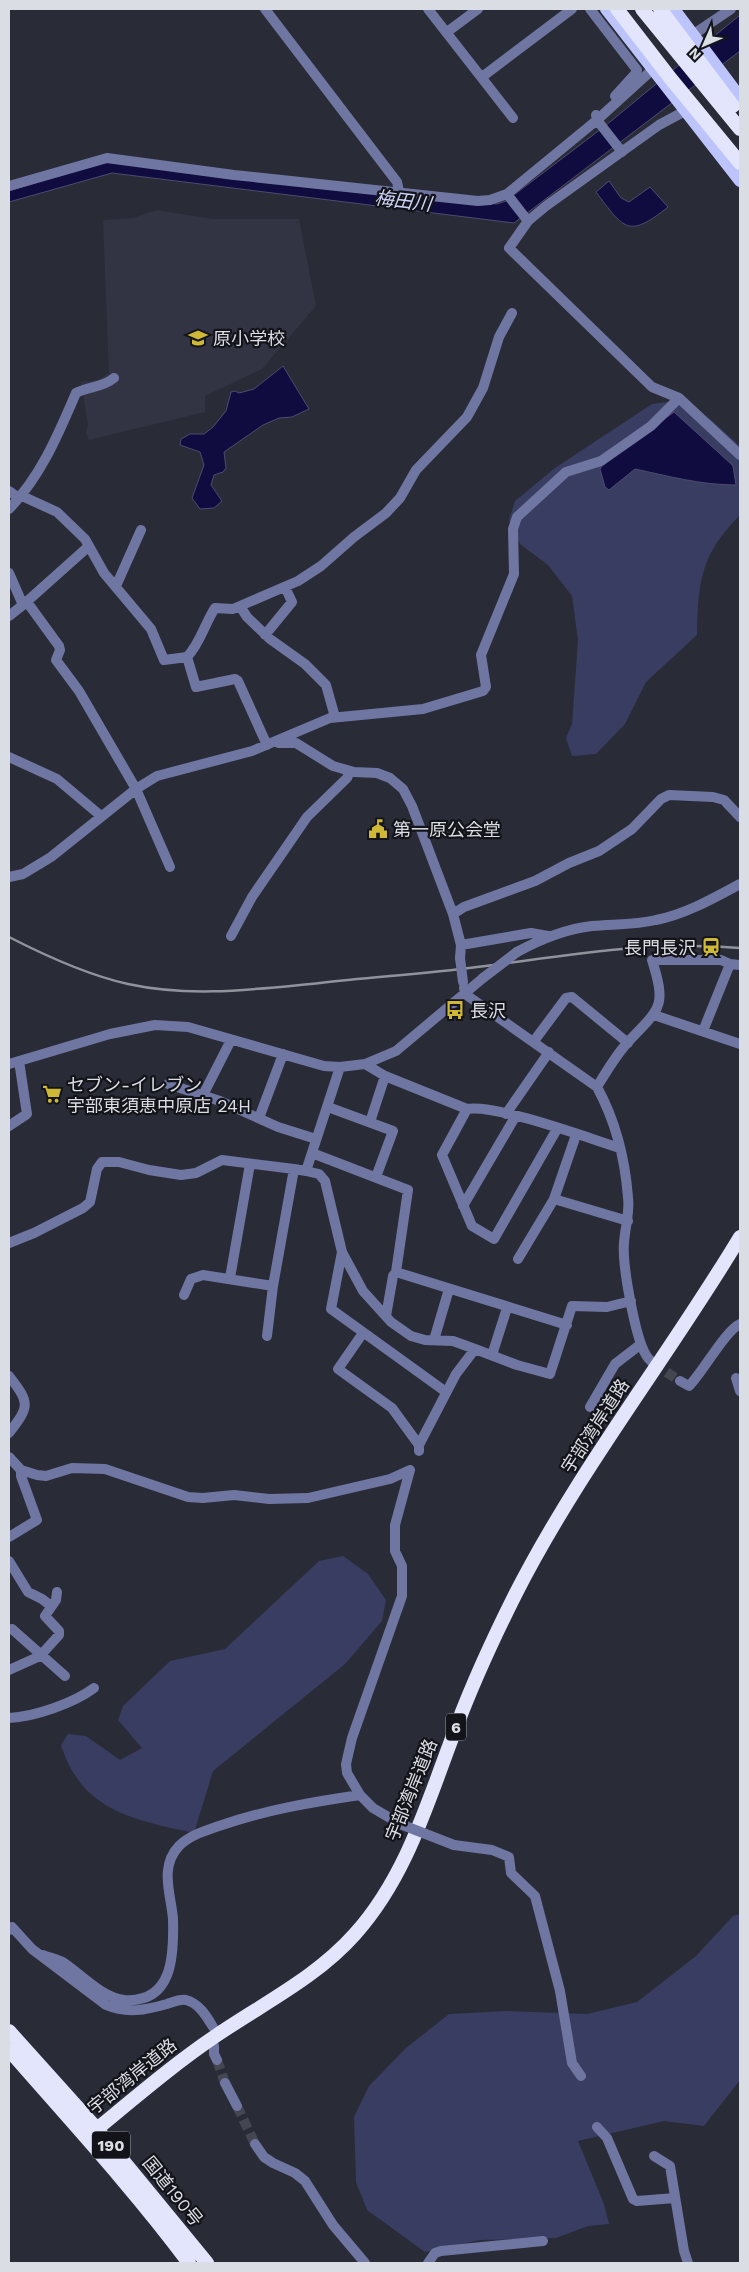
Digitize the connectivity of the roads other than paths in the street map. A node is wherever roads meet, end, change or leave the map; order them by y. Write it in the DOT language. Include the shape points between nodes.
graph roads {
  1 [pos="265,9"];
  2 [pos="428,9"];
  3 [pos="478,9"];
  4 [pos="572,9"];
  5 [pos="590,9"];
  6 [pos="606,9"];
  7 [pos="617,9"];
  8 [pos="627,9"];
  9 [pos="642,9"];
  10 [pos="660,9"];
  11 [pos="674,9"];
  12 [pos="730,9"];
  13 [pos="448,32"];
  14 [pos="694,34"];
  15 [pos="654,70"];
  16 [pos="482,77"];
  17 [pos="740,97"];
  18 [pos="684,109"];
  19 [pos="740,116"];
  20 [pos="513,118"];
  21 [pos="599,122"];
  22 [pos="740,129"];
  23 [pos="619,149"];
  24 [pos="740,157"];
  25 [pos="740,163"];
  26 [pos="740,181"];
  27 [pos="9,186"];
  28 [pos="399,191"];
  29 [pos="508,196"];
  30 [pos="527,220"];
  31 [pos="512,314"];
  32 [pos="114,378"];
  33 [pos="679,398"];
  34 [pos="740,456"];
  35 [pos="9,492"];
  36 [pos="20,497"];
  37 [pos="9,509"];
  38 [pos="141,530"];
  39 [pos="88,546"];
  40 [pos="9,573"];
  41 [pos="116,586"];
  42 [pos="285,587"];
  43 [pos="25,604"];
  44 [pos="240,606"];
  45 [pos="9,616"];
  46 [pos="265,635"];
  47 [pos="187,657"];
  48 [pos="335,717"];
  49 [pos="267,745"];
  50 [pos="9,756"];
  51 [pos="350,771"];
  52 [pos="136,789"];
  53 [pos="101,816"];
  54 [pos="740,817"];
  55 [pos="170,866"];
  56 [pos="9,877"];
  57 [pos="740,884"];
  58 [pos="453,914"];
  59 [pos="231,936"];
  60 [pos="548,936"];
  61 [pos="461,945"];
  62 [pos="735,964"];
  63 [pos="465,994"];
  64 [pos="654,1015"];
  65 [pos="703,1031"];
  66 [pos="231,1040"];
  67 [pos="534,1041"];
  68 [pos="628,1043"];
  69 [pos="740,1044"];
  70 [pos="549,1052"];
  71 [pos="283,1054"];
  72 [pos="14,1062"];
  73 [pos="365,1064"];
  74 [pos="340,1067"];
  75 [pos="385,1076"];
  76 [pos="168,1084"];
  77 [pos="597,1087"];
  78 [pos="203,1095"];
  79 [pos="328,1107"];
  80 [pos="467,1109"];
  81 [pos="510,1116"];
  82 [pos="259,1118"];
  83 [pos="370,1122"];
  84 [pos="9,1126"];
  85 [pos="557,1129"];
  86 [pos="576,1135"];
  87 [pos="316,1139"];
  88 [pos="620,1148"];
  89 [pos="312,1153"];
  90 [pos="250,1164"];
  91 [pos="294,1169"];
  92 [pos="306,1171"];
  93 [pos="376,1177"];
  94 [pos="554,1199"];
  95 [pos="463,1206"];
  96 [pos="628,1222"];
  97 [pos="740,1237"];
  98 [pos="9,1242"];
  99 [pos="342,1252"];
  100 [pos="518,1259"];
  101 [pos="396,1272"];
  102 [pos="230,1278"];
  103 [pos="273,1286"];
  104 [pos="449,1289"];
  105 [pos="184,1295"];
  106 [pos="631,1301"];
  107 [pos="507,1308"];
  108 [pos="386,1316"];
  109 [pos="740,1324"];
  110 [pos="567,1326"];
  111 [pos="362,1334"];
  112 [pos="267,1336"];
  113 [pos="434,1340"];
  114 [pos="641,1344"];
  115 [pos="475,1349"];
  116 [pos="492,1355"];
  117 [pos="654,1364"];
  118 [pos="9,1376"];
  119 [pos="736,1378"];
  120 [pos="680,1381"];
  121 [pos="740,1391"];
  122 [pos="446,1392"];
  123 [pos="590,1407"];
  124 [pos="9,1432"];
  125 [pos="13,1464"];
  126 [pos="9,1537"];
  127 [pos="9,1562"];
  128 [pos="57,1592"];
  129 [pos="51,1606"];
  130 [pos="12,1629"];
  131 [pos="40,1656"];
  132 [pos="9,1670"];
  133 [pos="65,1676"];
  134 [pos="94,1688"];
  135 [pos="9,1718"];
  136 [pos="360,1795"];
  137 [pos="9,1930"];
  138 [pos="43,1955"];
  139 [pos="213,2027"];
  140 [pos="9,2031"];
  141 [pos="214,2046"];
  142 [pos="9,2050"];
  143 [pos="217,2060"];
  144 [pos="581,2076"];
  145 [pos="225,2083"];
  146 [pos="237,2106"];
  147 [pos="597,2127"];
  148 [pos="92,2133"];
  149 [pos="255,2144"];
  150 [pos="654,2156"];
  151 [pos="675,2198"];
  152 [pos="543,2241"];
  153 [pos="683,2261"];
  154 [pos="189,2263"];
  155 [pos="207,2263"];
  156 [pos="365,2263"];
  157 [pos="428,2263"];
  1 -- 28 [label="street" via="397,182"];
  2 -- 13 [label="street"];
  3 -- 13 [label="street"];
  4 -- 16 [label="street"];
  5 -- 21 [label="street" via="637,70 595,116"];
  6 -- 15 [label="main road"];
  7 -- 25 [label="highway"];
  8 -- 24 [label="highway"];
  9 -- 22 [label="highway"];
  10 -- 19 [label="highway"];
  11 -- 14 [label="main road"];
  12 -- 14 [label="street"];
  13 -- 16 [label="street"];
  14 -- 17 [label="main road"];
  15 -- 18 [label="main road"];
  15 -- 21 [label="street"];
  16 -- 20 [label="street"];
  18 -- 23 [label="street"];
  18 -- 26 [label="main road"];
  21 -- 23 [label="street"];
  21 -- 29 [label="street"];
  23 -- 30 [label="street"];
  27 -- 28 [label="street" via="107,158 234,175"];
  28 -- 29 [label="street" via="478,201"];
  29 -- 30 [label="street"];
  30 -- 33 [label="street" via="509,248 652,387"];
  31 -- 42 [label="street" via="499,337 483,388 467,417 416,470 400,498 321,566"];
  32 -- 36 [label="street" via="106,385 85,388 76,393 50,453"];
  33 -- 34 [label="street"];
  33 -- 48 [label="street" via="651,426 601,461 566,472 517,517 513,529 514,574 481,655 486,687 483,692 423,709"];
  35 -- 36 [label="street"];
  36 -- 37 [label="street"];
  36 -- 39 [label="street" via="57,512"];
  38 -- 41 [label="street"];
  39 -- 41 [label="street"];
  39 -- 43 [label="street"];
  40 -- 43 [label="street"];
  41 -- 47 [label="street" via="151,629 164,660"];
  42 -- 44 [label="street"];
  42 -- 46 [label="street" via="292,602"];
  43 -- 45 [label="street"];
  43 -- 52 [label="street" via="59,646 56,660 79,691"];
  44 -- 46 [label="street"];
  44 -- 47 [label="street" via="215,608"];
  46 -- 48 [label="street" via="305,664 326,685"];
  47 -- 49 [label="street" via="196,687 238,681"];
  48 -- 49 [label="street"];
  49 -- 51 [label="street" via="296,743 333,766"];
  49 -- 52 [label="street" via="157,776"];
  50 -- 53 [label="street" via="57,779"];
  51 -- 58 [label="street" via="377,773 390,778 403,789"];
  51 -- 59 [label="street" via="347,778 307,818 252,897"];
  52 -- 53 [label="street"];
  52 -- 55 [label="street"];
  53 -- 56 [label="street" via="45,861 23,874"];
  54 -- 58 [label="street" via="724,800 669,795 632,829 599,851"];
  57 -- 60 [label="street" via="659,920 580,928"];
  58 -- 61 [label="street"];
  60 -- 61 [label="street" via="531,933"];
  60 -- 63 [label="street, bridge" via="517,952"];
  61 -- 63 [label="street, bridge"];
  62 -- 64 [label="street" via="721,960 652,960 660,998"];
  62 -- 65 [label="street"];
  63 -- 67 [label="street"];
  63 -- 73 [label="street" via="396,1052"];
  64 -- 65 [label="street"];
  64 -- 68 [label="street"];
  65 -- 69 [label="street"];
  66 -- 71 [label="street"];
  66 -- 72 [label="street" via="188,1027 155,1025 125,1030"];
  66 -- 78 [label="street"];
  67 -- 68 [label="street" via="566,998 572,998"];
  67 -- 70 [label="street"];
  68 -- 77 [label="street"];
  70 -- 77 [label="street"];
  70 -- 81 [label="street"];
  71 -- 74 [label="street" via="324,1066"];
  71 -- 82 [label="street"];
  72 -- 84 [label="street" via="27,1114"];
  73 -- 74 [label="street"];
  73 -- 75 [label="street"];
  74 -- 79 [label="street"];
  75 -- 80 [label="street"];
  75 -- 83 [label="street"];
  76 -- 78 [label="street"];
  77 -- 88 [label="street" via="607,1106"];
  78 -- 82 [label="street"];
  79 -- 83 [label="street"];
  79 -- 87 [label="street"];
  80 -- 81 [label="street"];
  80 -- 95 [label="street" via="442,1155"];
  81 -- 85 [label="street"];
  81 -- 95 [label="street"];
  82 -- 87 [label="street"];
  83 -- 93 [label="street" via="393,1131"];
  85 -- 86 [label="street"];
  85 -- 95 [label="street" via="494,1239 472,1226"];
  86 -- 88 [label="street"];
  86 -- 94 [label="street"];
  87 -- 89 [label="street"];
  88 -- 96 [label="street" via="628,1197"];
  89 -- 92 [label="street"];
  89 -- 93 [label="street"];
  90 -- 91 [label="street"];
  90 -- 98 [label="street" via="222,1160 196,1173 181,1175 119,1162 102,1162 97,1169 90,1202 34,1233"];
  90 -- 102 [label="street"];
  91 -- 92 [label="street"];
  91 -- 103 [label="street"];
  92 -- 99 [label="street" via="319,1174 325,1181"];
  93 -- 101 [label="street" via="408,1190"];
  94 -- 96 [label="street"];
  94 -- 100 [label="street"];
  96 -- 106 [label="street" via="624,1261"];
  97 -- 148 [label="highway, 宇部湾岸道路 / 6" via="536,1555 473,1685 404,1859 375,1909 325,1963 184,2057"];
  99 -- 108 [label="street" via="363,1292"];
  99 -- 111 [label="street" via="331,1309"];
  101 -- 104 [label="street"];
  101 -- 108 [label="street"];
  102 -- 103 [label="street"];
  102 -- 105 [label="street" via="203,1274 191,1279"];
  103 -- 112 [label="street"];
  104 -- 107 [label="street"];
  104 -- 113 [label="street"];
  106 -- 110 [label="street" via="607,1307 572,1306"];
  106 -- 114 [label="street"];
  107 -- 110 [label="street"];
  107 -- 116 [label="street"];
  108 -- 113 [label="street" via="411,1336"];
  109 -- 120 [label="street" via="731,1330 689,1386"];
  110 -- 116 [label="street" via="550,1374"];
  111 -- 122 [label="street"];
  111 -- 122 [label="street" via="338,1369 392,1408 419,1448"];
  113 -- 115 [label="street" via="453,1341"];
  114 -- 117 [label="street" via="646,1357"];
  114 -- 123 [label="street" via="615,1364"];
  115 -- 116 [label="street"];
  115 -- 122 [label="street"];
  118 -- 124 [label="street" via="26,1399 26,1409"];
  119 -- 121 [label="street"];
  125 -- 126 [label="street" via="21,1476 37,1520"];
  125 -- 136 [label="street" via="46,1476 72,1468 105,1469 188,1497 234,1495 269,1499 327,1495 390,1479 410,1470 395,1525 395,1551 402,1566 402,1596 352,1738 346,1764 347,1773"];
  127 -- 129 [label="street" via="28,1592"];
  128 -- 129 [label="street"];
  129 -- 131 [label="street" via="44,1616 59,1635"];
  130 -- 131 [label="street"];
  131 -- 132 [label="street"];
  131 -- 133 [label="street"];
  134 -- 135 [label="street" via="84,1696 32,1714"];
  136 -- 138 [label="street" via="260,1813 186,1840 170,1860 168,1873 172,1919 170,1966 162,1986 152,1995 139,2000 123,2000 109,1995 62,1962"];
  136 -- 144 [label="street, bridge" via="373,1808 400,1824 454,1845 492,1850 509,1857 511,1873 534,1896 560,1991 572,2063"];
  137 -- 138 [label="street" via="12,1927 32,1949"];
  138 -- 139 [label="street" via="59,1971 116,2010 140,2011 187,2000 199,2008"];
  140 -- 148 [label="highway, 国道190号 / 190"];
  141 -- 143 [label="street"];
  142 -- 148 [label="highway, 国道190号 / 190"];
  145 -- 146 [label="street"];
  147 -- 151 [label="street" via="608,2138 633,2199"];
  148 -- 154 [label="highway, 国道190号 / 190"];
  148 -- 155 [label="highway, 国道190号 / 190"];
  149 -- 156 [label="street" via="264,2157 305,2182 333,2225"];
  150 -- 151 [label="street" via="670,2166"];
  151 -- 153 [label="street"];
  152 -- 157 [label="street" via="441,2251"];
}
